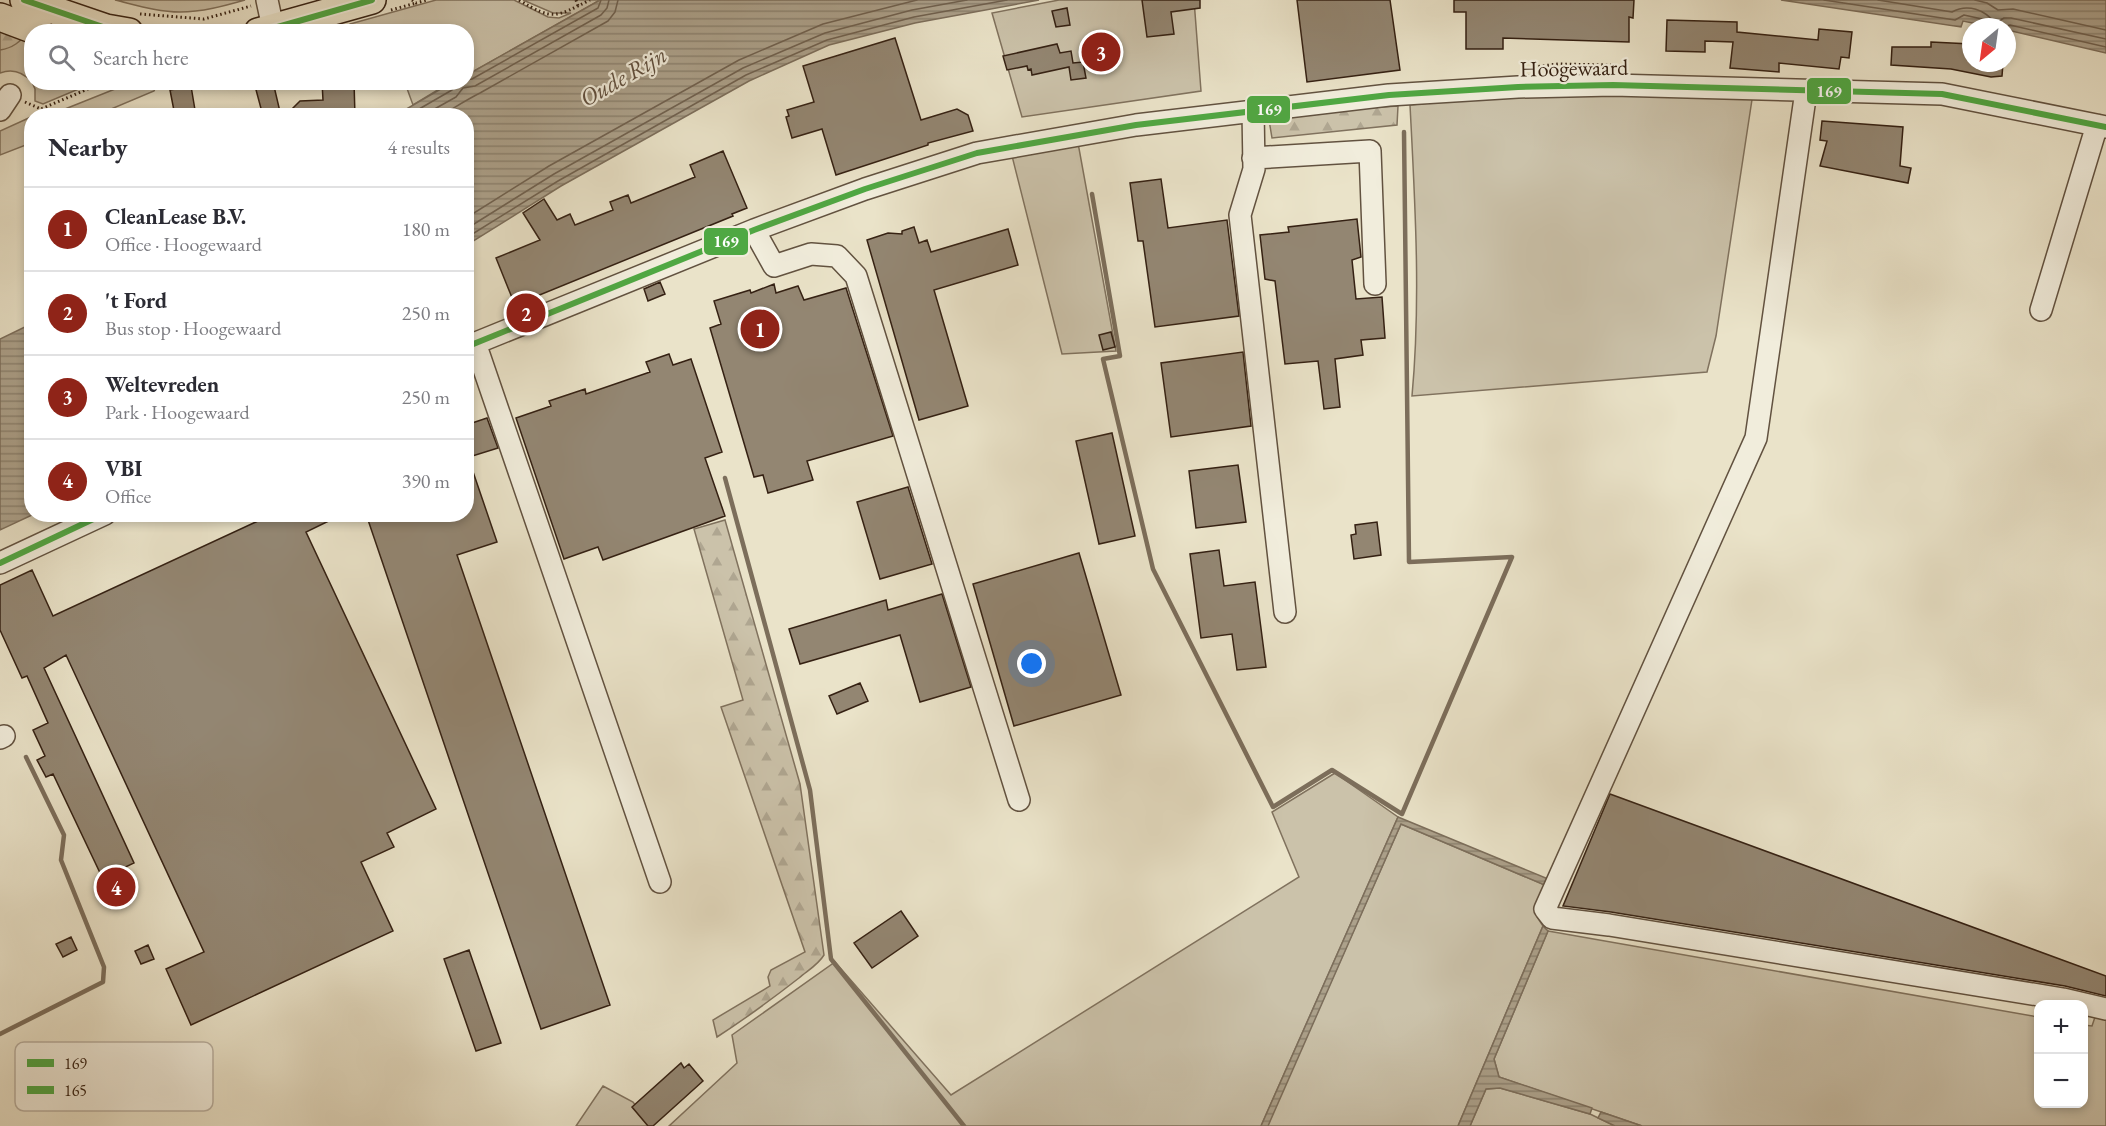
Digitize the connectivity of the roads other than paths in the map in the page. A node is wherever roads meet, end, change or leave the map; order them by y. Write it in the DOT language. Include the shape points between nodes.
graph roads {
  1 [pos="24,0"];
  2 [pos="372,0"];
  3 [pos="266,15"];
  4 [pos="0,17"];
  5 [pos="94,24"];
  6 [pos="24,26"];
  7 [pos="1806,91"];
  8 [pos="1253,110"];
  9 [pos="2101,126"];
  10 [pos="1254,158"];
  11 [pos="754,230"];
  12 [pos="1375,284"];
  13 [pos="2040,310"];
  14 [pos="474,344"];
  15 [pos="474,354"];
  16 [pos="88,522"];
  17 [pos="0,563"];
  18 [pos="1285,612"];
  19 [pos="1019,800"];
  20 [pos="660,882"];
  21 [pos="2106,1009"];
  1 -- 5 [label="main road"];
  2 -- 3 [label="main road"];
  4 -- 6 [label="main road"];
  7 -- 8 [label="street, Hoogewaard" via="1613,85 1518,87 1389,95"];
  7 -- 9 [label="street, Hoogewaard" via="1942,94"];
  7 -- 21 [label="street" via="1756,438 1545,909 1552,918"];
  8 -- 10 [label="street"];
  8 -- 11 [label="street, Hoogewaard" via="1136,124 977,153"];
  9 -- 13 [label="street"];
  10 -- 12 [label="street" via="1370,151"];
  10 -- 18 [label="street" via="1240,215"];
  11 -- 14 [label="street, Hoogewaard"];
  11 -- 19 [label="street" via="774,266 811,255 837,256 856,276"];
  15 -- 20 [label="street"];
  16 -- 17 [label="street"];
}
